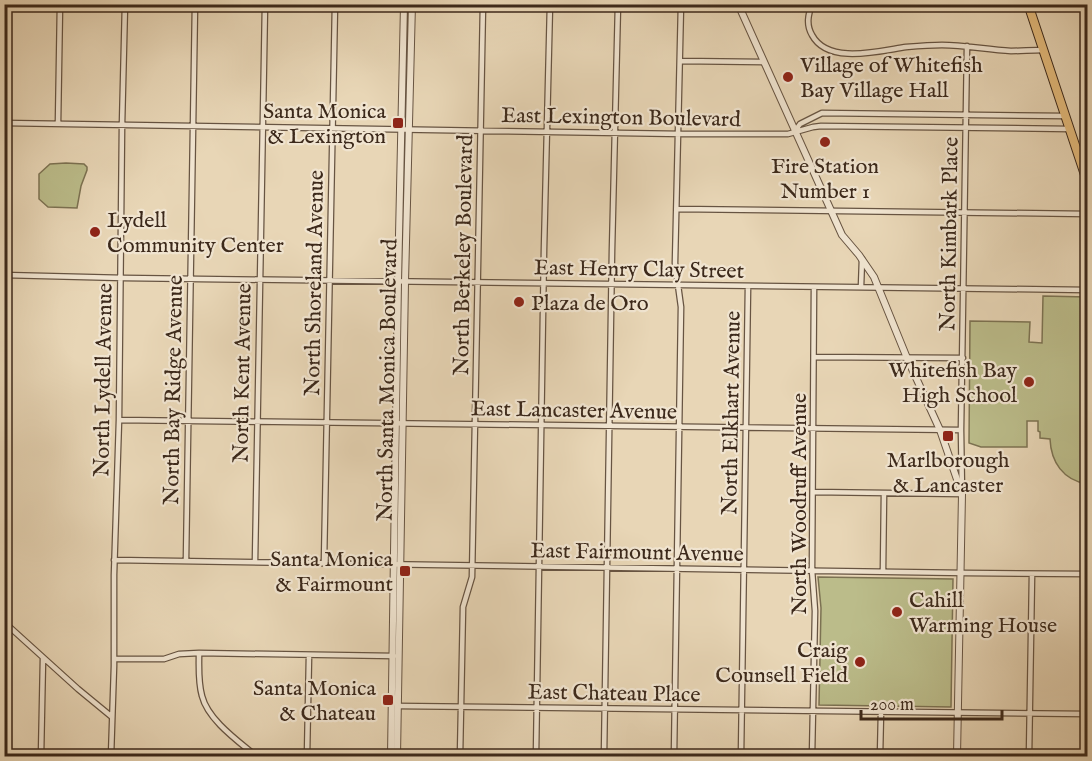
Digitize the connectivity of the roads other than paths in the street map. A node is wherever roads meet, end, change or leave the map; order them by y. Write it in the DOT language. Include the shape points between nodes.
graph roads {
  1 [pos="60,4"];
  2 [pos="125,4"];
  3 [pos="195,4"];
  4 [pos="265,4"];
  5 [pos="335,4"];
  6 [pos="404,4"];
  7 [pos="412,4"];
  8 [pos="483,4"];
  9 [pos="550,4"];
  10 [pos="618,4"];
  11 [pos="681,4"];
  12 [pos="738,4"];
  13 [pos="812,4"];
  14 [pos="1028,4"];
  15 [pos="967,46"];
  16 [pos="1043,50"];
  17 [pos="680,61"];
  18 [pos="763,62"];
  19 [pos="966,114"];
  20 [pos="1065,116"];
  21 [pos="4,123"];
  22 [pos="58,124"];
  23 [pos="122,125"];
  24 [pos="193,127"];
  25 [pos="263,128"];
  26 [pos="966,128"];
  27 [pos="332,129"];
  28 [pos="1070,129"];
  29 [pos="401,130"];
  30 [pos="409,130"];
  31 [pos="481,131"];
  32 [pos="795,131"];
  33 [pos="547,132"];
  34 [pos="615,133"];
  35 [pos="679,134"];
  36 [pos="1088,184"];
  37 [pos="677,209"];
  38 [pos="831,211"];
  39 [pos="964,213"];
  40 [pos="1088,214"];
  41 [pos="862,259"];
  42 [pos="4,275"];
  43 [pos="120,278"];
  44 [pos="190,279"];
  45 [pos="260,280"];
  46 [pos="329,281"];
  47 [pos="401,282"];
  48 [pos="477,283"];
  49 [pos="544,284"];
  50 [pos="611,284"];
  51 [pos="678,285"];
  52 [pos="748,286"];
  53 [pos="814,287"];
  54 [pos="861,287"];
  55 [pos="879,288"];
  56 [pos="964,289"];
  57 [pos="1088,290"];
  58 [pos="814,357"];
  59 [pos="907,358"];
  60 [pos="963,358"];
  61 [pos="119,420"];
  62 [pos="188,420"];
  63 [pos="257,421"];
  64 [pos="327,422"];
  65 [pos="399,424"];
  66 [pos="476,424"];
  67 [pos="542,424"];
  68 [pos="609,425"];
  69 [pos="680,426"];
  70 [pos="747,428"];
  71 [pos="813,428"];
  72 [pos="940,430"];
  73 [pos="961,430"];
  74 [pos="813,492"];
  75 [pos="884,493"];
  76 [pos="962,494"];
  77 [pos="114,560"];
  78 [pos="186,560"];
  79 [pos="255,562"];
  80 [pos="324,562"];
  81 [pos="397,564"];
  82 [pos="472,566"];
  83 [pos="540,567"];
  84 [pos="607,567"];
  85 [pos="677,568"];
  86 [pos="744,568"];
  87 [pos="812,570"];
  88 [pos="883,571"];
  89 [pos="960,573"];
  90 [pos="1088,573"];
  91 [pos="1032,574"];
  92 [pos="4,622"];
  93 [pos="199,653"];
  94 [pos="309,655"];
  95 [pos="396,656"];
  96 [pos="43,658"];
  97 [pos="114,659"];
  98 [pos="395,706"];
  99 [pos="460,707"];
  100 [pos="537,708"];
  101 [pos="604,708"];
  102 [pos="675,709"];
  103 [pos="742,710"];
  104 [pos="813,711"];
  105 [pos="881,712"];
  106 [pos="958,713"];
  107 [pos="1029,713"];
  108 [pos="1088,714"];
  109 [pos="112,717"];
  110 [pos="41,756"];
  111 [pos="111,756"];
  112 [pos="256,756"];
  113 [pos="307,756"];
  114 [pos="391,756"];
  115 [pos="397,756"];
  116 [pos="460,756"];
  117 [pos="536,756"];
  118 [pos="604,756"];
  119 [pos="675,756"];
  120 [pos="741,756"];
  121 [pos="812,756"];
  122 [pos="880,756"];
  123 [pos="957,756"];
  124 [pos="1029,756"];
  1 -- 22 [label="street"];
  2 -- 23 [label="street, North Lydell Avenue"];
  3 -- 24 [label="street, North Bay Ridge Avenue"];
  4 -- 25 [label="street, North Kent Avenue"];
  5 -- 27 [label="street, North Shoreland Avenue"];
  6 -- 29 [label="street, North Santa Monica Boulevard"];
  7 -- 30 [label="street, North Santa Monica Boulevard"];
  8 -- 31 [label="street, North Berkeley Boulevard"];
  9 -- 33 [label="street"];
  10 -- 34 [label="street"];
  11 -- 17 [label="street"];
  12 -- 18 [label="street"];
  13 -- 15 [label="street" via="809,30 818,44 832,51 860,53 914,46"];
  14 -- 16 [label="main road"];
  15 -- 16 [label="street"];
  15 -- 19 [label="street, North Kimbark Place"];
  16 -- 20 [label="main road"];
  17 -- 18 [label="street"];
  17 -- 35 [label="street"];
  18 -- 32 [label="street"];
  19 -- 20 [label="street, East Lexington Boulevard"];
  19 -- 26 [label="street, North Kimbark Place"];
  19 -- 32 [label="street, East Lexington Boulevard" via="822,113 800,124"];
  20 -- 28 [label="main road"];
  21 -- 22 [label="street, East Lexington Boulevard"];
  22 -- 23 [label="street, East Lexington Boulevard"];
  23 -- 24 [label="street, East Lexington Boulevard"];
  23 -- 43 [label="street, North Lydell Avenue"];
  24 -- 25 [label="street, East Lexington Boulevard"];
  24 -- 44 [label="street, North Bay Ridge Avenue"];
  25 -- 27 [label="street, East Lexington Boulevard"];
  25 -- 45 [label="street, North Kent Avenue"];
  26 -- 28 [label="street, East Lexington Boulevard"];
  26 -- 32 [label="street, East Lexington Boulevard" via="821,126"];
  26 -- 39 [label="street, North Kimbark Place"];
  27 -- 29 [label="street, East Lexington Boulevard"];
  27 -- 46 [label="street, North Shoreland Avenue"];
  28 -- 36 [label="main road"];
  29 -- 30 [label="street, East Lexington Boulevard"];
  29 -- 47 [label="street, North Santa Monica Boulevard"];
  30 -- 31 [label="street, East Lexington Boulevard"];
  30 -- 47 [label="street, North Santa Monica Boulevard"];
  31 -- 33 [label="street, East Lexington Boulevard"];
  31 -- 48 [label="street, North Berkeley Boulevard"];
  32 -- 35 [label="street, East Lexington Boulevard"];
  32 -- 38 [label="street"];
  33 -- 34 [label="street, East Lexington Boulevard"];
  33 -- 49 [label="street"];
  34 -- 35 [label="street, East Lexington Boulevard"];
  34 -- 50 [label="street"];
  35 -- 37 [label="street"];
  37 -- 38 [label="street"];
  37 -- 51 [label="street"];
  38 -- 39 [label="street"];
  38 -- 41 [label="street"];
  39 -- 40 [label="street"];
  39 -- 56 [label="street, North Kimbark Place"];
  41 -- 54 [label="street"];
  41 -- 55 [label="street"];
  42 -- 43 [label="street, East Henry Clay Street"];
  43 -- 44 [label="street, East Henry Clay Street"];
  43 -- 61 [label="street, North Lydell Avenue"];
  44 -- 45 [label="street, East Henry Clay Street"];
  44 -- 62 [label="street, North Bay Ridge Avenue"];
  45 -- 46 [label="street, East Henry Clay Street"];
  45 -- 63 [label="street, North Kent Avenue"];
  46 -- 47 [label="street, East Henry Clay Street"];
  46 -- 64 [label="street, North Shoreland Avenue"];
  47 -- 48 [label="street, East Henry Clay Street"];
  47 -- 65 [label="street, North Santa Monica Boulevard"];
  48 -- 49 [label="street, East Henry Clay Street"];
  48 -- 66 [label="street, North Berkeley Boulevard"];
  49 -- 50 [label="street, East Henry Clay Street"];
  49 -- 67 [label="street"];
  50 -- 51 [label="street, East Henry Clay Street"];
  50 -- 68 [label="street"];
  51 -- 52 [label="street, East Henry Clay Street"];
  51 -- 69 [label="street"];
  52 -- 53 [label="street, East Henry Clay Street"];
  52 -- 70 [label="street, North Elkhart Avenue"];
  53 -- 54 [label="street, East Henry Clay Street"];
  53 -- 58 [label="street, North Woodruff Avenue"];
  54 -- 55 [label="street, East Henry Clay Street"];
  55 -- 56 [label="street, East Henry Clay Street"];
  55 -- 59 [label="street"];
  56 -- 57 [label="street, East Henry Clay Street"];
  56 -- 60 [label="street, North Kimbark Place"];
  58 -- 59 [label="street"];
  58 -- 71 [label="street, North Woodruff Avenue"];
  59 -- 60 [label="street"];
  59 -- 72 [label="street"];
  60 -- 73 [label="street, North Kimbark Place"];
  61 -- 62 [label="street, East Lancaster Avenue"];
  61 -- 77 [label="street, North Lydell Avenue"];
  62 -- 63 [label="street, East Lancaster Avenue"];
  62 -- 78 [label="street, North Bay Ridge Avenue"];
  63 -- 64 [label="street, East Lancaster Avenue"];
  63 -- 79 [label="street, North Kent Avenue"];
  64 -- 65 [label="street, East Lancaster Avenue"];
  64 -- 80 [label="street, North Shoreland Avenue"];
  65 -- 66 [label="street, East Lancaster Avenue"];
  65 -- 81 [label="street, North Santa Monica Boulevard"];
  66 -- 67 [label="street, East Lancaster Avenue"];
  66 -- 82 [label="street, North Berkeley Boulevard"];
  67 -- 68 [label="street, East Lancaster Avenue"];
  67 -- 83 [label="street"];
  68 -- 69 [label="street, East Lancaster Avenue"];
  68 -- 84 [label="street"];
  69 -- 70 [label="street, East Lancaster Avenue"];
  69 -- 85 [label="street"];
  70 -- 71 [label="street, East Lancaster Avenue"];
  70 -- 86 [label="street, North Elkhart Avenue"];
  71 -- 72 [label="street, East Lancaster Avenue"];
  71 -- 74 [label="street, North Woodruff Avenue"];
  72 -- 73 [label="street, East Lancaster Avenue"];
  72 -- 76 [label="street"];
  73 -- 76 [label="street, North Kimbark Place"];
  74 -- 75 [label="street"];
  74 -- 87 [label="street, North Woodruff Avenue"];
  75 -- 76 [label="street"];
  75 -- 88 [label="street"];
  76 -- 89 [label="street"];
  77 -- 78 [label="street, East Fairmount Avenue"];
  77 -- 97 [label="street, North Lydell Avenue"];
  78 -- 79 [label="street, East Fairmount Avenue"];
  79 -- 80 [label="street, East Fairmount Avenue"];
  80 -- 81 [label="street, East Fairmount Avenue"];
  81 -- 82 [label="street, East Fairmount Avenue"];
  81 -- 95 [label="street, North Santa Monica Boulevard"];
  82 -- 83 [label="street, East Fairmount Avenue"];
  82 -- 99 [label="street, North Berkeley Boulevard" via="463,607"];
  83 -- 84 [label="street, East Fairmount Avenue"];
  83 -- 100 [label="street"];
  84 -- 85 [label="street, East Fairmount Avenue"];
  84 -- 101 [label="street"];
  85 -- 86 [label="street, East Fairmount Avenue"];
  85 -- 102 [label="street"];
  86 -- 87 [label="street, East Fairmount Avenue"];
  86 -- 103 [label="street, North Elkhart Avenue"];
  87 -- 88 [label="street, East Fairmount Avenue"];
  87 -- 104 [label="street, North Woodruff Avenue"];
  88 -- 89 [label="street, East Fairmount Avenue"];
  89 -- 91 [label="street, East Fairmount Avenue"];
  89 -- 106 [label="street"];
  90 -- 91 [label="street, East Fairmount Avenue"];
  91 -- 107 [label="street"];
  92 -- 96 [label="street"];
  93 -- 94 [label="street"];
  93 -- 97 [label="street" via="164,659"];
  93 -- 112 [label="street" via="199,683 209,711"];
  94 -- 95 [label="street"];
  94 -- 113 [label="street"];
  95 -- 98 [label="street, North Santa Monica Boulevard"];
  96 -- 109 [label="street"];
  96 -- 110 [label="street"];
  97 -- 109 [label="street, North Lydell Avenue"];
  98 -- 99 [label="street, East Chateau Place"];
  98 -- 114 [label="street, North Santa Monica Boulevard"];
  98 -- 115 [label="street, North Santa Monica Boulevard"];
  99 -- 100 [label="street, East Chateau Place"];
  99 -- 116 [label="street, North Berkeley Boulevard"];
  100 -- 101 [label="street, East Chateau Place"];
  100 -- 117 [label="street"];
  101 -- 102 [label="street, East Chateau Place"];
  101 -- 118 [label="street"];
  102 -- 103 [label="street, East Chateau Place"];
  102 -- 119 [label="street"];
  103 -- 104 [label="street, East Chateau Place"];
  103 -- 120 [label="street, North Elkhart Avenue"];
  104 -- 105 [label="street, East Chateau Place"];
  104 -- 121 [label="street, North Woodruff Avenue"];
  105 -- 106 [label="street, East Chateau Place"];
  105 -- 122 [label="street"];
  106 -- 107 [label="street, East Chateau Place"];
  106 -- 123 [label="street"];
  107 -- 108 [label="street, East Chateau Place"];
  107 -- 124 [label="street"];
  109 -- 111 [label="street, North Lydell Avenue"];
}
